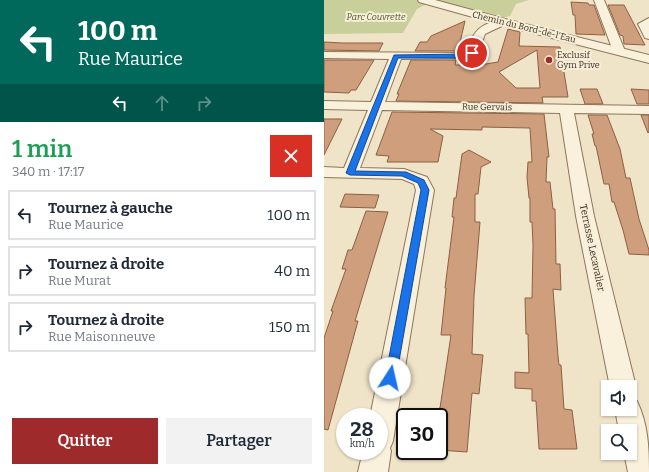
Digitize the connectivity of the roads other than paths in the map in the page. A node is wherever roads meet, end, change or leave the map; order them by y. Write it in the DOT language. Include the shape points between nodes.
graph roads {
  1 [pos="423,0"];
  2 [pos="599,0"];
  3 [pos="502,22"];
  4 [pos="646,23"];
  5 [pos="649,36"];
  6 [pos="619,51"];
  7 [pos="324,55"];
  8 [pos="396,56"];
  9 [pos="649,59"];
  10 [pos="324,105"];
  11 [pos="377,105"];
  12 [pos="566,108"];
  13 [pos="649,110"];
  14 [pos="324,172"];
  15 [pos="350,173"];
  16 [pos="621,380"];
  17 [pos="385,408"];
  18 [pos="630,416"];
  19 [pos="375,460"];
  20 [pos="373,472"];
  21 [pos="642,472"];
  1 -- 3 [label="street, Chemin du Bord-de-l'Eau"];
  2 -- 6 [label="street"];
  3 -- 6 [label="street, Chemin du Bord-de-l'Eau"];
  3 -- 8 [label="street" via="478,34 472,53 466,56"];
  4 -- 5 [label="street"];
  6 -- 9 [label="street, Chemin du Bord-de-l'Eau"];
  7 -- 8 [label="street"];
  8 -- 11 [label="street"];
  10 -- 11 [label="street, Rue Gervais"];
  11 -- 12 [label="street, Rue Gervais"];
  11 -- 15 [label="street"];
  12 -- 13 [label="street, Rue Gervais"];
  12 -- 16 [label="street, Terrasse Lecavalier" via="585,216"];
  14 -- 15 [label="street"];
  15 -- 17 [label="street" via="404,174 421,181 425,190"];
  18 -- 21 [label="street"];
  19 -- 20 [label="street"];
}
